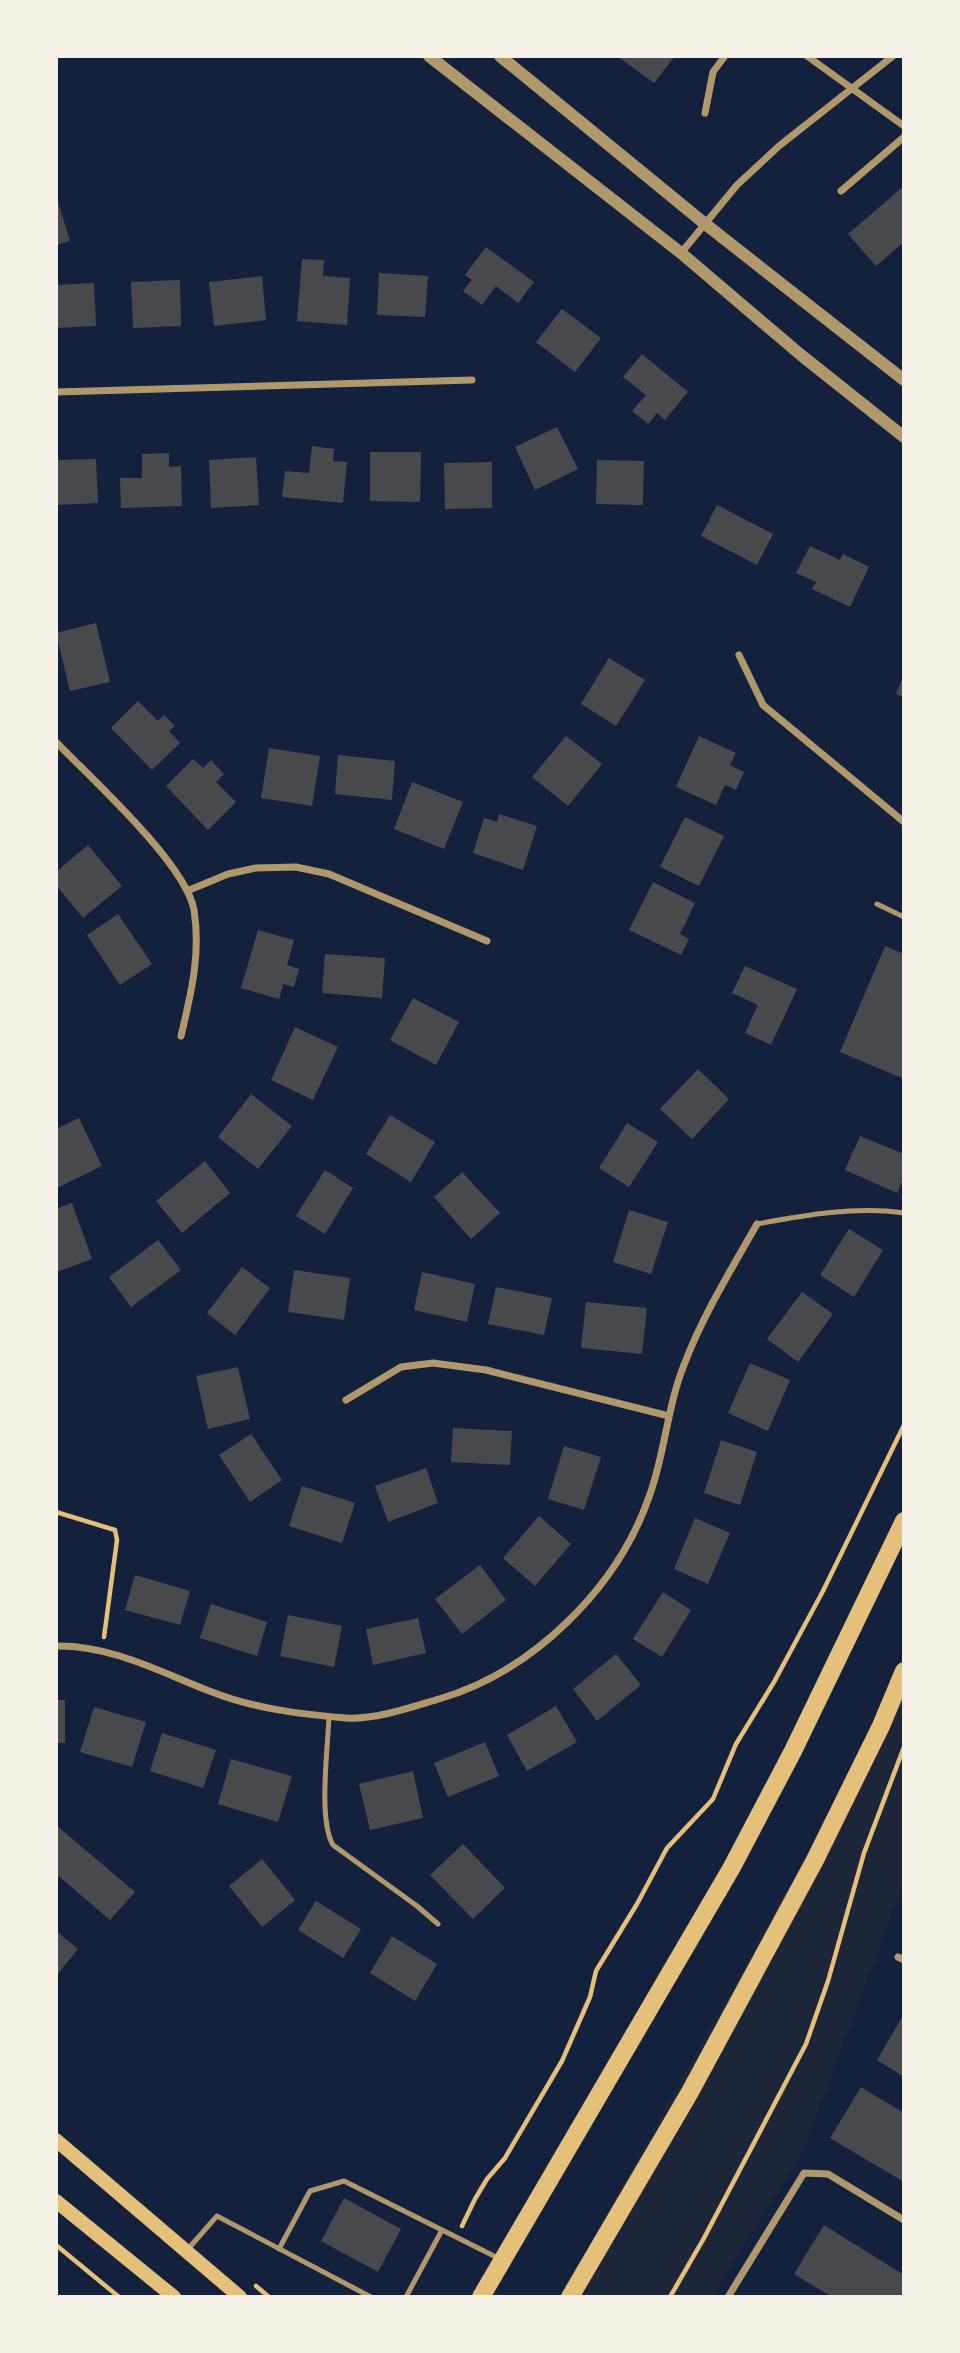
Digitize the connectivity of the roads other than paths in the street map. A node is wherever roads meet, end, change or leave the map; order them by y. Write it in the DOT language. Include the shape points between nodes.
graph roads {
  1 [pos="429,56"];
  2 [pos="500,56"];
  3 [pos="725,56"];
  4 [pos="807,56"];
  5 [pos="893,56"];
  6 [pos="850,89"];
  7 [pos="705,113"];
  8 [pos="904,126"];
  9 [pos="904,137"];
  10 [pos="841,191"];
  11 [pos="704,223"];
  12 [pos="681,253"];
  13 [pos="472,380"];
  14 [pos="904,380"];
  15 [pos="56,392"];
  16 [pos="904,437"];
  17 [pos="739,655"];
  18 [pos="56,742"];
  19 [pos="904,822"];
  20 [pos="187,891"];
  21 [pos="877,904"];
  22 [pos="904,917"];
  23 [pos="487,941"];
  24 [pos="181,1037"];
  25 [pos="904,1213"];
  26 [pos="757,1224"];
  27 [pos="346,1400"];
  28 [pos="669,1416"];
  29 [pos="904,1521"];
  30 [pos="56,1646"];
  31 [pos="904,1671"];
  32 [pos="330,1716"];
  33 [pos="438,1924"];
  34 [pos="56,2140"];
  35 [pos="56,2200"];
  36 [pos="904,2220"];
  37 [pos="442,2230"];
  38 [pos="279,2249"];
  39 [pos="186,2252"];
  40 [pos="503,2260"];
  41 [pos="174,2297"];
  42 [pos="240,2297"];
  43 [pos="371,2297"];
  44 [pos="406,2297"];
  45 [pos="481,2297"];
  46 [pos="570,2297"];
  47 [pos="728,2297"];
  1 -- 12 [label="street"];
  2 -- 11 [label="street"];
  3 -- 7 [label="street" via="713,72"];
  4 -- 6 [label="street"];
  5 -- 6 [label="street"];
  6 -- 8 [label="street"];
  6 -- 11 [label="street" via="779,146"];
  9 -- 10 [label="street"];
  11 -- 12 [label="street"];
  11 -- 14 [label="street"];
  12 -- 16 [label="street"];
  13 -- 15 [label="street"];
  17 -- 19 [label="street" via="763,705"];
  18 -- 20 [label="street" via="154,845"];
  20 -- 23 [label="street" via="256,868 304,868 329,874"];
  20 -- 24 [label="street" via="194,910 196,972"];
  21 -- 22 [label="lane"];
  25 -- 26 [label="lane" via="870,1210"];
  26 -- 28 [label="street" via="683,1366"];
  27 -- 28 [label="street" via="401,1367 433,1363 486,1370"];
  28 -- 32 [label="street" via="649,1500 628,1542 607,1578 541,1646 501,1674 456,1694 398,1711 351,1718"];
  29 -- 40 [label="main road" via="732,1867"];
  30 -- 32 [label="street" via="118,1655 247,1703"];
  31 -- 46 [label="main road" via="809,1872 690,2092"];
  32 -- 33 [label="lane" via="325,1821 333,1845"];
  34 -- 39 [label="main road"];
  35 -- 41 [label="main road"];
  36 -- 47 [label="street" via="828,2174 804,2173"];
  37 -- 38 [label="lane" via="345,2181 310,2191"];
  37 -- 40 [label="lane"];
  37 -- 44 [label="lane"];
  38 -- 39 [label="lane" via="217,2216"];
  38 -- 43 [label="lane"];
  39 -- 42 [label="main road"];
  40 -- 45 [label="main road"];
}
